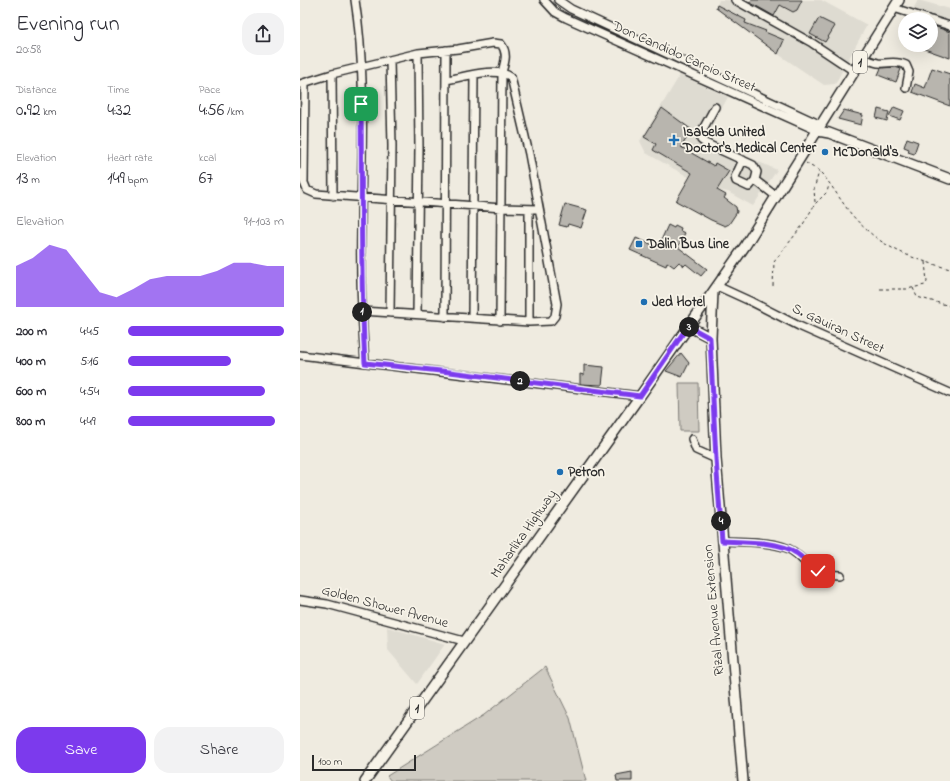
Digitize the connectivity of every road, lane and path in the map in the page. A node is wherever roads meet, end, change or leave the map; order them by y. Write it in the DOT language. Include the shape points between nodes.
graph roads {
  1 [pos="355,0"];
  2 [pos="544,0"];
  3 [pos="558,0"];
  4 [pos="735,0"];
  5 [pos="897,4"];
  6 [pos="914,12"];
  7 [pos="938,22"];
  8 [pos="950,26"];
  9 [pos="446,50"];
  10 [pos="418,53"];
  11 [pos="863,58"];
  12 [pos="390,60"];
  13 [pos="360,67"];
  14 [pos="854,71"];
  15 [pos="502,72"];
  16 [pos="332,74"];
  17 [pos="474,75"];
  18 [pos="446,80"];
  19 [pos="303,84"];
  20 [pos="906,88"];
  21 [pos="714,107"];
  22 [pos="819,128"];
  23 [pos="743,160"];
  24 [pos="800,160"];
  25 [pos="820,172"];
  26 [pos="300,173"];
  27 [pos="950,179"];
  28 [pos="755,180"];
  29 [pos="304,183"];
  30 [pos="829,185"];
  31 [pos="333,196"];
  32 [pos="777,197"];
  33 [pos="361,199"];
  34 [pos="391,201"];
  35 [pos="418,202"];
  36 [pos="445,204"];
  37 [pos="815,204"];
  38 [pos="474,206"];
  39 [pos="502,208"];
  40 [pos="538,208"];
  41 [pos="529,209"];
  42 [pos="925,262"];
  43 [pos="950,269"];
  44 [pos="773,286"];
  45 [pos="912,288"];
  46 [pos="715,289"];
  47 [pos="880,289"];
  48 [pos="950,306"];
  49 [pos="362,312"];
  50 [pos="390,313"];
  51 [pos="417,314"];
  52 [pos="445,316"];
  53 [pos="472,317"];
  54 [pos="500,321"];
  55 [pos="529,322"];
  56 [pos="688,326"];
  57 [pos="710,338"];
  58 [pos="300,355"];
  59 [pos="365,363"];
  60 [pos="950,393"];
  61 [pos="640,396"];
  62 [pos="692,440"];
  63 [pos="716,459"];
  64 [pos="722,541"];
  65 [pos="840,575"];
  66 [pos="300,600"];
  67 [pos="464,641"];
  68 [pos="365,781"];
  69 [pos="743,781"];
  1 -- 13 [label="street" via="360,38"];
  2 -- 22 [label="street, Don Candido Carpio Street" via="555,12 566,18"];
  3 -- 22 [label="street, Don Candido Carpio Street" via="571,9"];
  4 -- 14 [label="street" via="812,43"];
  5 -- 6 [label="street"];
  5 -- 11 [label="main road, Maharlika Highway / 1"];
  7 -- 8 [label="street"];
  9 -- 10 [label="street"];
  9 -- 15 [label="street" via="501,44 506,53"];
  9 -- 18 [label="street"];
  10 -- 12 [label="street"];
  10 -- 35 [label="street"];
  11 -- 14 [label="main road, Maharlika Highway / 1"];
  11 -- 20 [label="street" via="873,62 894,61 906,65 909,72"];
  12 -- 13 [label="street"];
  12 -- 34 [label="street"];
  13 -- 16 [label="street"];
  13 -- 33 [label="street"];
  14 -- 22 [label="main road, Maharlika Highway / 1"];
  15 -- 17 [label="street"];
  15 -- 39 [label="street"];
  15 -- 40 [label="street" via="511,77 513,83"];
  16 -- 19 [label="street"];
  16 -- 31 [label="street"];
  17 -- 18 [label="street"];
  17 -- 38 [label="street"];
  18 -- 36 [label="street"];
  19 -- 29 [label="street"];
  21 -- 23 [label="street" via="703,129 701,140"];
  22 -- 24 [label="main road, Maharlika Highway / 1"];
  22 -- 27 [label="main road"];
  23 -- 28 [label="street" via="756,168"];
  23 -- 28 [label="street" via="735,177 736,181 748,187"];
  24 -- 25 [label="path"];
  24 -- 32 [label="main road, Maharlika Highway / 1"];
  25 -- 30 [label="path"];
  25 -- 37 [label="path" via="814,189"];
  26 -- 29 [label="street"];
  28 -- 32 [label="street"];
  29 -- 31 [label="street" via="311,193"];
  30 -- 37 [label="path" via="827,192"];
  30 -- 42 [label="path" via="867,231 889,247"];
  31 -- 33 [label="street"];
  32 -- 46 [label="main road, Maharlika Highway / 1"];
  33 -- 34 [label="street"];
  33 -- 49 [label="street"];
  34 -- 35 [label="street"];
  34 -- 50 [label="street"];
  35 -- 36 [label="street"];
  35 -- 51 [label="street"];
  36 -- 38 [label="street"];
  36 -- 52 [label="street"];
  37 -- 44 [label="path" via="802,226 774,262"];
  38 -- 39 [label="street"];
  38 -- 53 [label="street"];
  39 -- 41 [label="street"];
  39 -- 54 [label="street"];
  40 -- 41 [label="street"];
  40 -- 55 [label="street" via="557,304 551,321"];
  41 -- 55 [label="street"];
  42 -- 43 [label="path"];
  42 -- 45 [label="path" via="927,282 925,285"];
  45 -- 47 [label="path"];
  45 -- 48 [label="path" via="917,297"];
  46 -- 56 [label="main road, Maharlika Highway / 1"];
  46 -- 57 [label="main road, Rizal Avenue Extension"];
  46 -- 60 [label="street, S. Gauiran Street" via="752,302"];
  49 -- 50 [label="street"];
  49 -- 59 [label="street"];
  50 -- 51 [label="street"];
  51 -- 52 [label="street"];
  52 -- 53 [label="street"];
  53 -- 54 [label="street"];
  54 -- 55 [label="street"];
  56 -- 57 [label="main road"];
  56 -- 61 [label="main road, Maharlika Highway / 1"];
  57 -- 63 [label="main road, Rizal Avenue Extension"];
  58 -- 59 [label="street"];
  59 -- 61 [label="street"];
  61 -- 67 [label="main road, Maharlika Highway / 1"];
  62 -- 63 [label="street" via="696,450"];
  63 -- 64 [label="main road, Rizal Avenue Extension"];
  64 -- 65 [label="street" via="784,547 796,552 818,571"];
  64 -- 69 [label="main road, Rizal Avenue Extension"];
  66 -- 67 [label="street, Golden Shower Avenue" via="327,604"];
  67 -- 68 [label="main road, Maharlika Highway / 1"];
}
